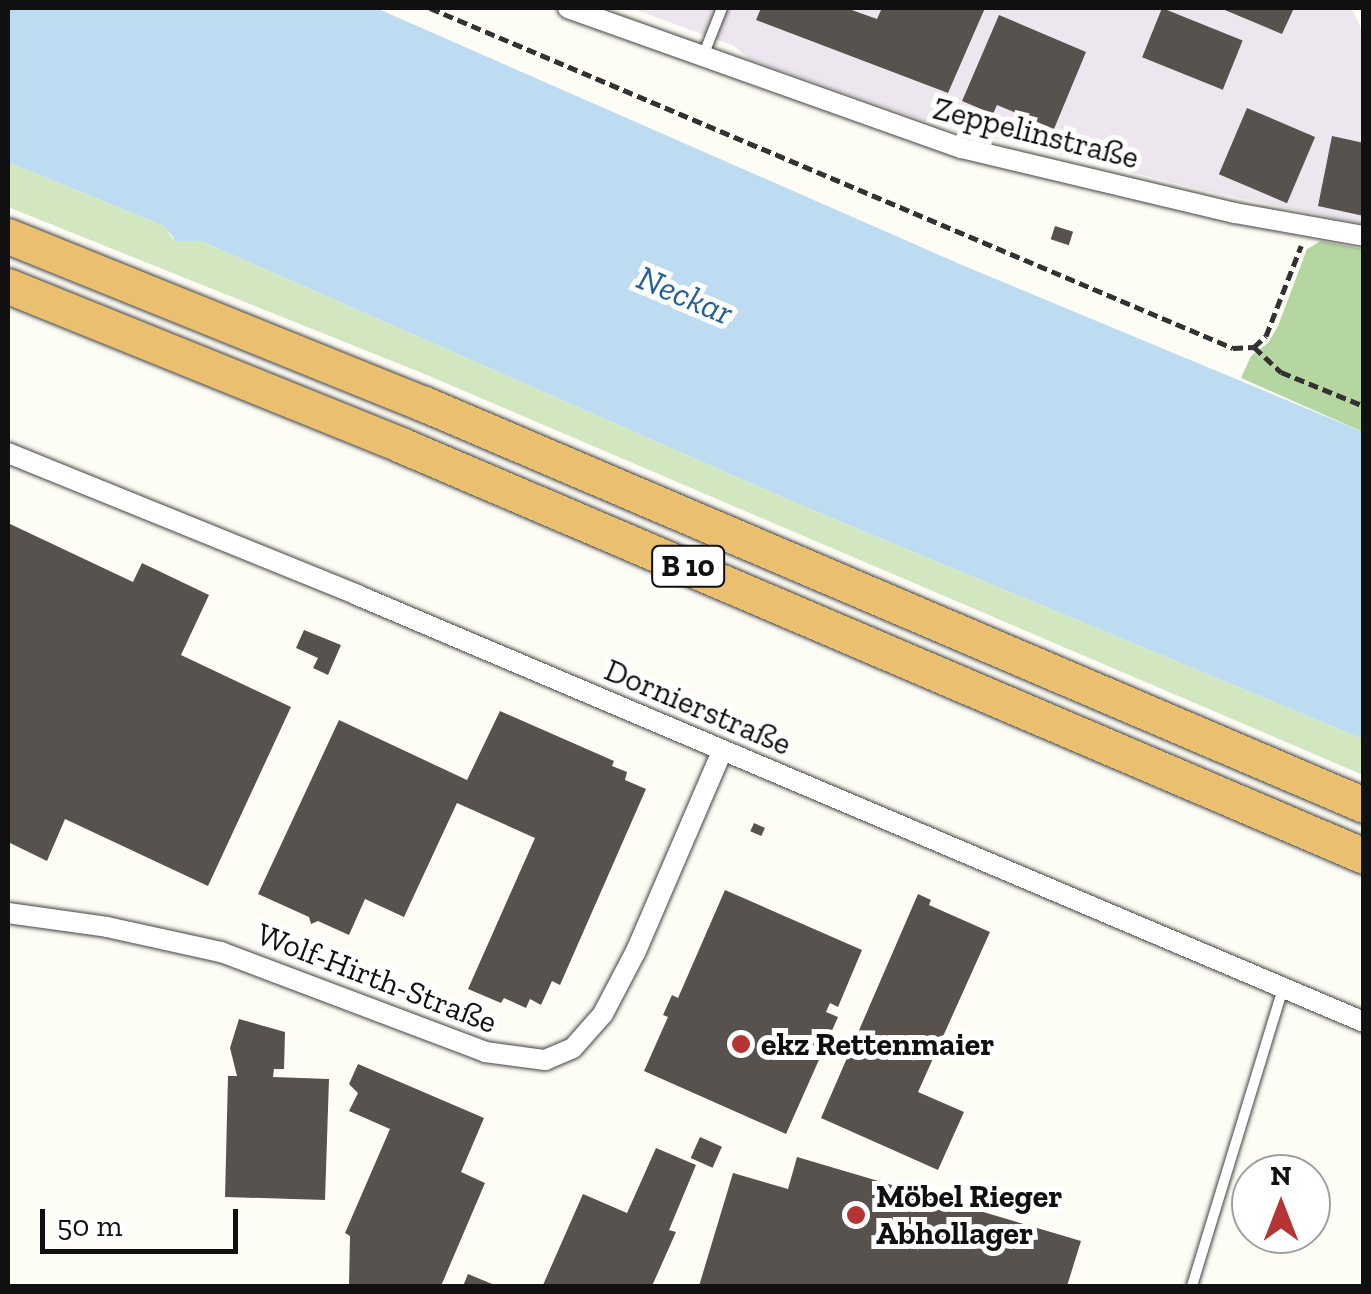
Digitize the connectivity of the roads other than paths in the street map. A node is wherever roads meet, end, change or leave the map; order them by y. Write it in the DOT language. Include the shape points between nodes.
graph roads {
  1 [pos="568,8"];
  2 [pos="722,8"];
  3 [pos="703,57"];
  4 [pos="8,236"];
  5 [pos="1364,236"];
  6 [pos="8,286"];
  7 [pos="8,453"];
  8 [pos="722,751"];
  9 [pos="1364,804"];
  10 [pos="1364,856"];
  11 [pos="8,912"];
  12 [pos="1283,989"];
  13 [pos="1364,1022"];
  14 [pos="1192,1286"];
  1 -- 3 [label="street, Zeppelinstraße"];
  2 -- 3 [label="lane"];
  3 -- 5 [label="street, Zeppelinstraße" via="962,148"];
  4 -- 9 [label="highway, B 10" via="422,402"];
  6 -- 10 [label="highway, B 10" via="438,461"];
  7 -- 8 [label="street, Dornierstraße"];
  8 -- 11 [label="street, Wolf-Hirth-Straße" via="604,1014 573,1048 545,1060 485,1052 221,952"];
  8 -- 12 [label="street, Dornierstraße"];
  12 -- 13 [label="street, Dornierstraße"];
  12 -- 14 [label="lane"];
}
